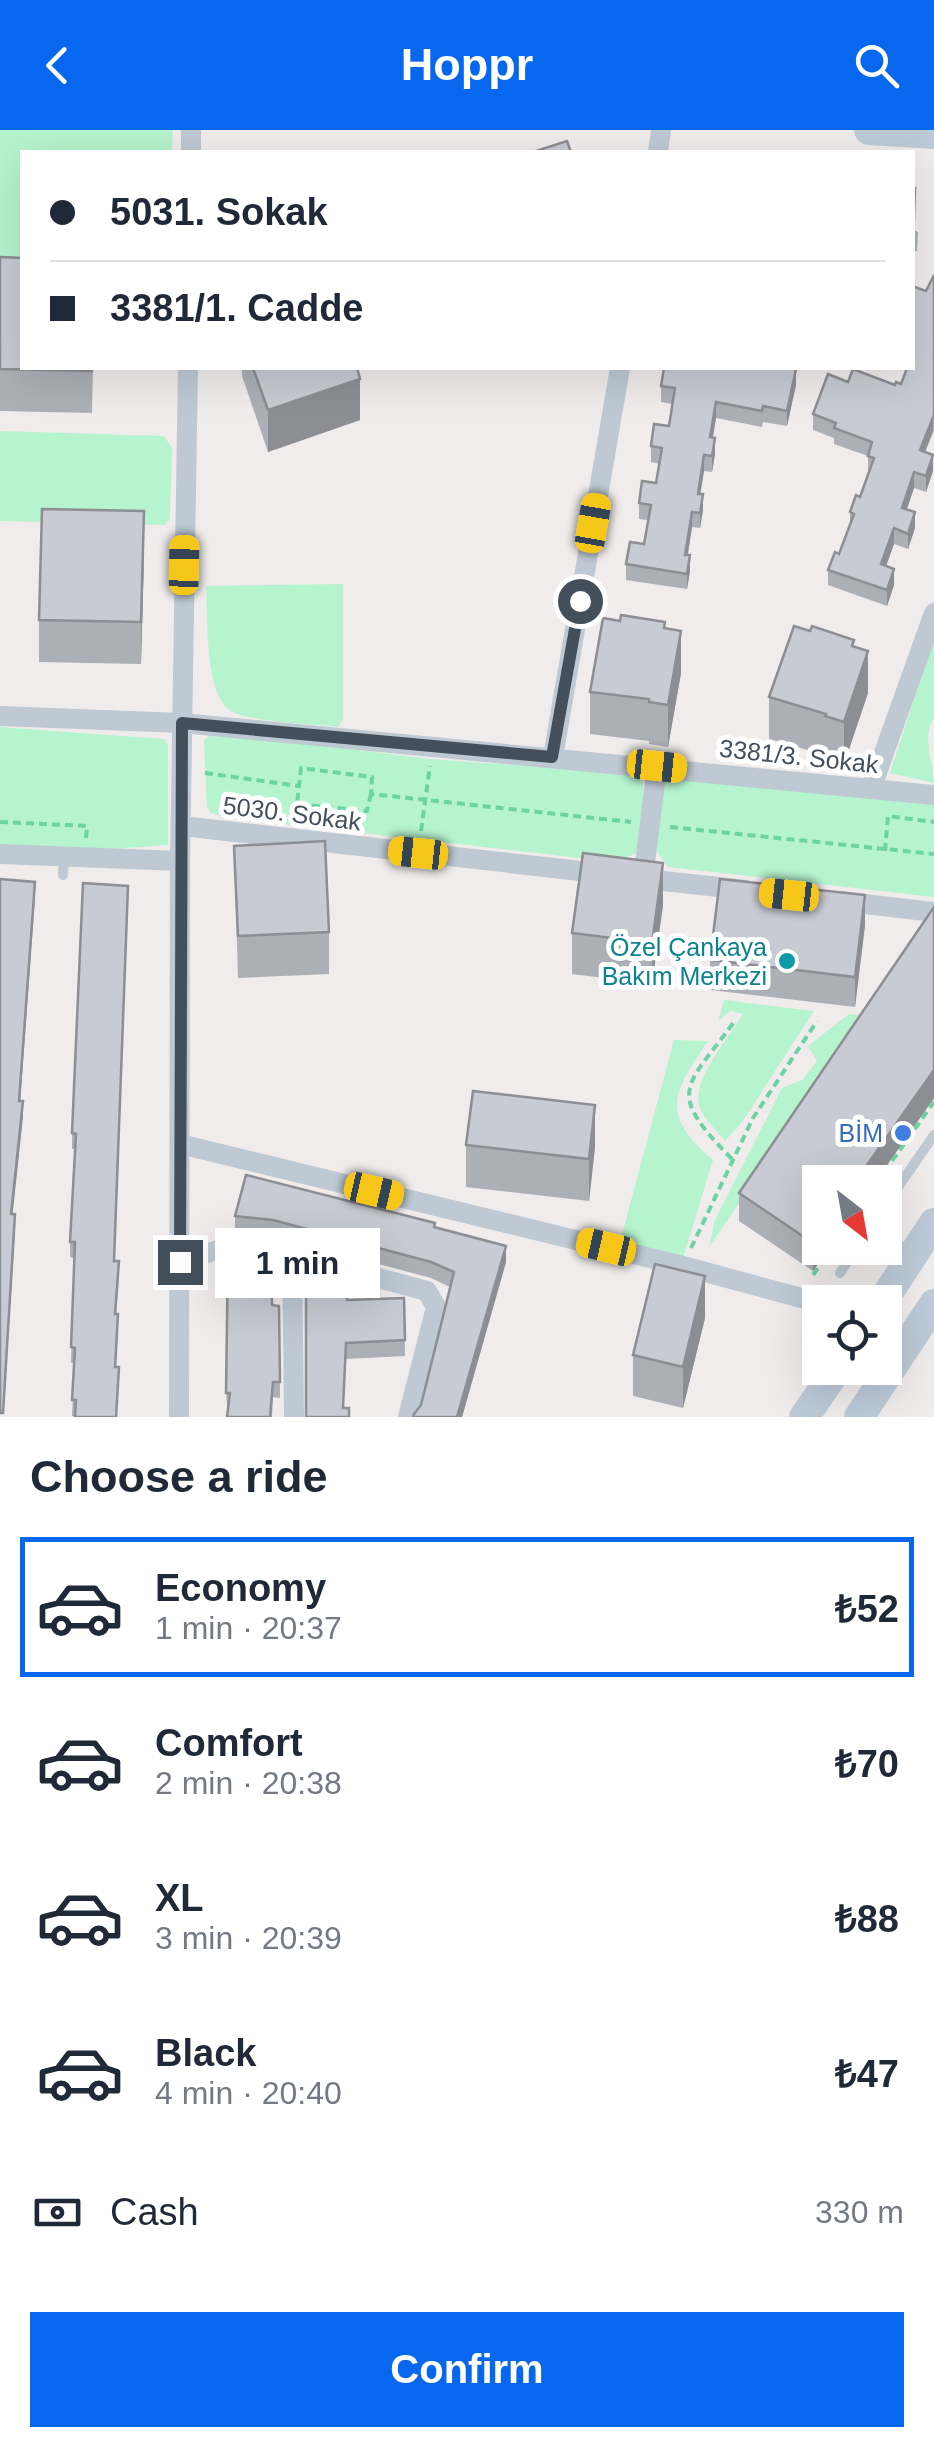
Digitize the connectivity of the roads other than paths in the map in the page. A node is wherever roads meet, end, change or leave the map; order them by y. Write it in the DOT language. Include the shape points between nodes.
graph roads {
  1 [pos="869,130"];
  2 [pos="934,134"];
  3 [pos="188,370"];
  4 [pos="620,370"];
  5 [pos="934,612"];
  6 [pos="0,716"];
  7 [pos="182,723"];
  8 [pos="552,757"];
  9 [pos="657,766"];
  10 [pos="870,788"];
  11 [pos="934,795"];
  12 [pos="182,826"];
  13 [pos="0,854"];
  14 [pos="180,862"];
  15 [pos="644,879"];
  16 [pos="760,892"];
  17 [pos="818,898"];
  18 [pos="934,912"];
  19 [pos="934,1135"];
  20 [pos="180,1144"];
  21 [pos="902,1181"];
  22 [pos="934,1222"];
  23 [pos="902,1247"];
  24 [pos="914,1253"];
  25 [pos="292,1255"];
  26 [pos="180,1262"];
  27 [pos="845,1265"];
  28 [pos="840,1273"];
  29 [pos="893,1285"];
  30 [pos="802,1298"];
  31 [pos="934,1304"];
  32 [pos="826,1385"];
  33 [pos="179,1417"];
  34 [pos="294,1417"];
  35 [pos="408,1417"];
  36 [pos="804,1417"];
  37 [pos="860,1417"];
  1 -- 2 [label="main road"];
  3 -- 7 [label="street"];
  4 -- 8 [label="street"];
  5 -- 10 [label="street"];
  6 -- 7 [label="street, 3381/3. Sokak"];
  7 -- 8 [label="street, 3381/3. Sokak"];
  7 -- 12 [label="street"];
  8 -- 9 [label="street, 3381/3. Sokak"];
  9 -- 10 [label="street, 3381/3. Sokak"];
  9 -- 15 [label="street"];
  10 -- 11 [label="street, 3381/3. Sokak"];
  12 -- 14 [label="street"];
  12 -- 15 [label="street, 5030. Sokak"];
  13 -- 14 [label="street" via="70,863"];
  14 -- 20 [label="street"];
  15 -- 16 [label="street, 5030. Sokak"];
  17 -- 18 [label="street"];
  19 -- 21 [label="lane"];
  20 -- 26 [label="street"];
  20 -- 30 [label="street"];
  22 -- 24 [label="main road"];
  23 -- 24 [label="lane"];
  24 -- 29 [label="main road"];
  25 -- 26 [label="street" via="235,1245"];
  25 -- 34 [label="street"];
  25 -- 35 [label="street" via="433,1297"];
  26 -- 33 [label="street"];
  27 -- 28 [label="lane"];
  31 -- 37 [label="main road"];
  32 -- 36 [label="main road"];
}
